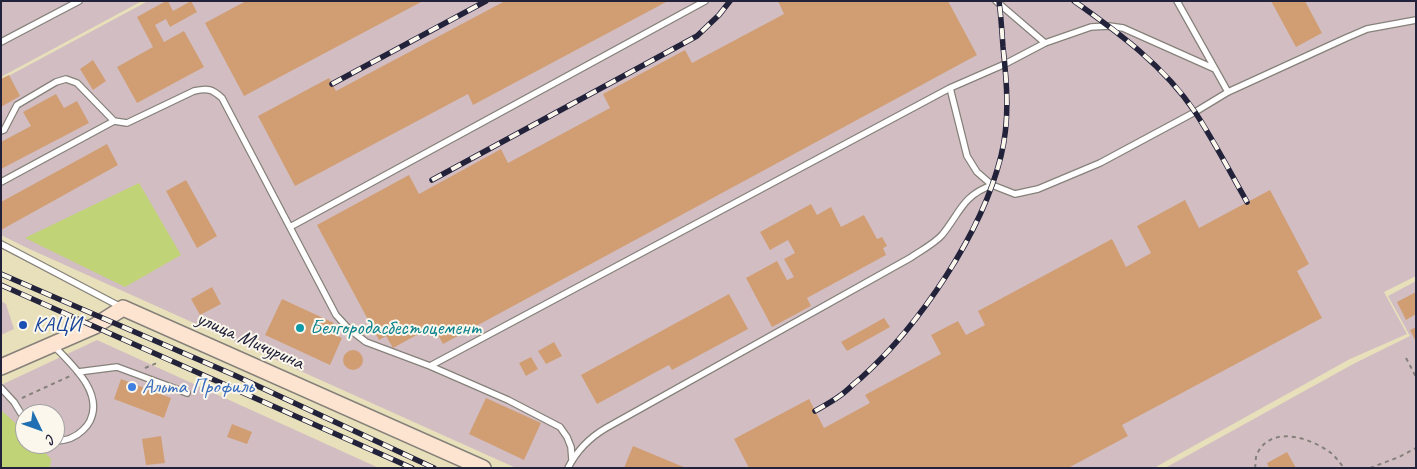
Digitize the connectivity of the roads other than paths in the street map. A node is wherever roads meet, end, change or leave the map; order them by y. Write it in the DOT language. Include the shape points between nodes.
graph roads {
  1 [pos="79,1"];
  2 [pos="705,1"];
  3 [pos="996,1"];
  4 [pos="1177,1"];
  5 [pos="1416,20"];
  6 [pos="1,42"];
  7 [pos="1046,43"];
  8 [pos="1215,69"];
  9 [pos="950,88"];
  10 [pos="1228,92"];
  11 [pos="114,121"];
  12 [pos="1,131"];
  13 [pos="1,182"];
  14 [pos="992,185"];
  15 [pos="290,227"];
  16 [pos="1,244"];
  17 [pos="122,308"];
  18 [pos="53,344"];
  19 [pos="430,366"];
  20 [pos="1,367"];
  21 [pos="78,372"];
  22 [pos="1,388"];
  23 [pos="187,393"];
  24 [pos="15,404"];
  25 [pos="65,440"];
  26 [pos="572,460"];
  27 [pos="483,468"];
  28 [pos="568,468"];
  1 -- 6 [label="lane"];
  2 -- 15 [label="lane"];
  3 -- 7 [label="lane"];
  4 -- 8 [label="lane"];
  5 -- 10 [label="lane" via="1367,29"];
  7 -- 8 [label="lane" via="1091,27 1123,28"];
  7 -- 9 [label="lane"];
  8 -- 10 [label="lane"];
  9 -- 14 [label="lane" via="967,156"];
  9 -- 19 [label="lane"];
  10 -- 14 [label="lane" via="1100,163 1038,189 1015,194"];
  11 -- 12 [label="lane" via="77,83 66,78 17,104"];
  11 -- 13 [label="lane"];
  11 -- 15 [label="lane" via="127,123 194,91 213,91 222,98"];
  14 -- 26 [label="lane" via="966,200 941,236 910,258 594,435"];
  15 -- 19 [label="lane" via="336,315 348,328 366,342"];
  16 -- 17 [label="lane"];
  17 -- 18 [label="street" via="94,326"];
  17 -- 27 [label="street, улица Мичурина"];
  18 -- 20 [label="street"];
  18 -- 21 [label="lane"];
  19 -- 26 [label="lane" via="560,427 571,447"];
  21 -- 23 [label="lane" via="117,367"];
  21 -- 25 [label="lane" via="89,388 92,415 86,428 76,437"];
  22 -- 24 [label="lane"];
  26 -- 28 [label="lane"];
}
